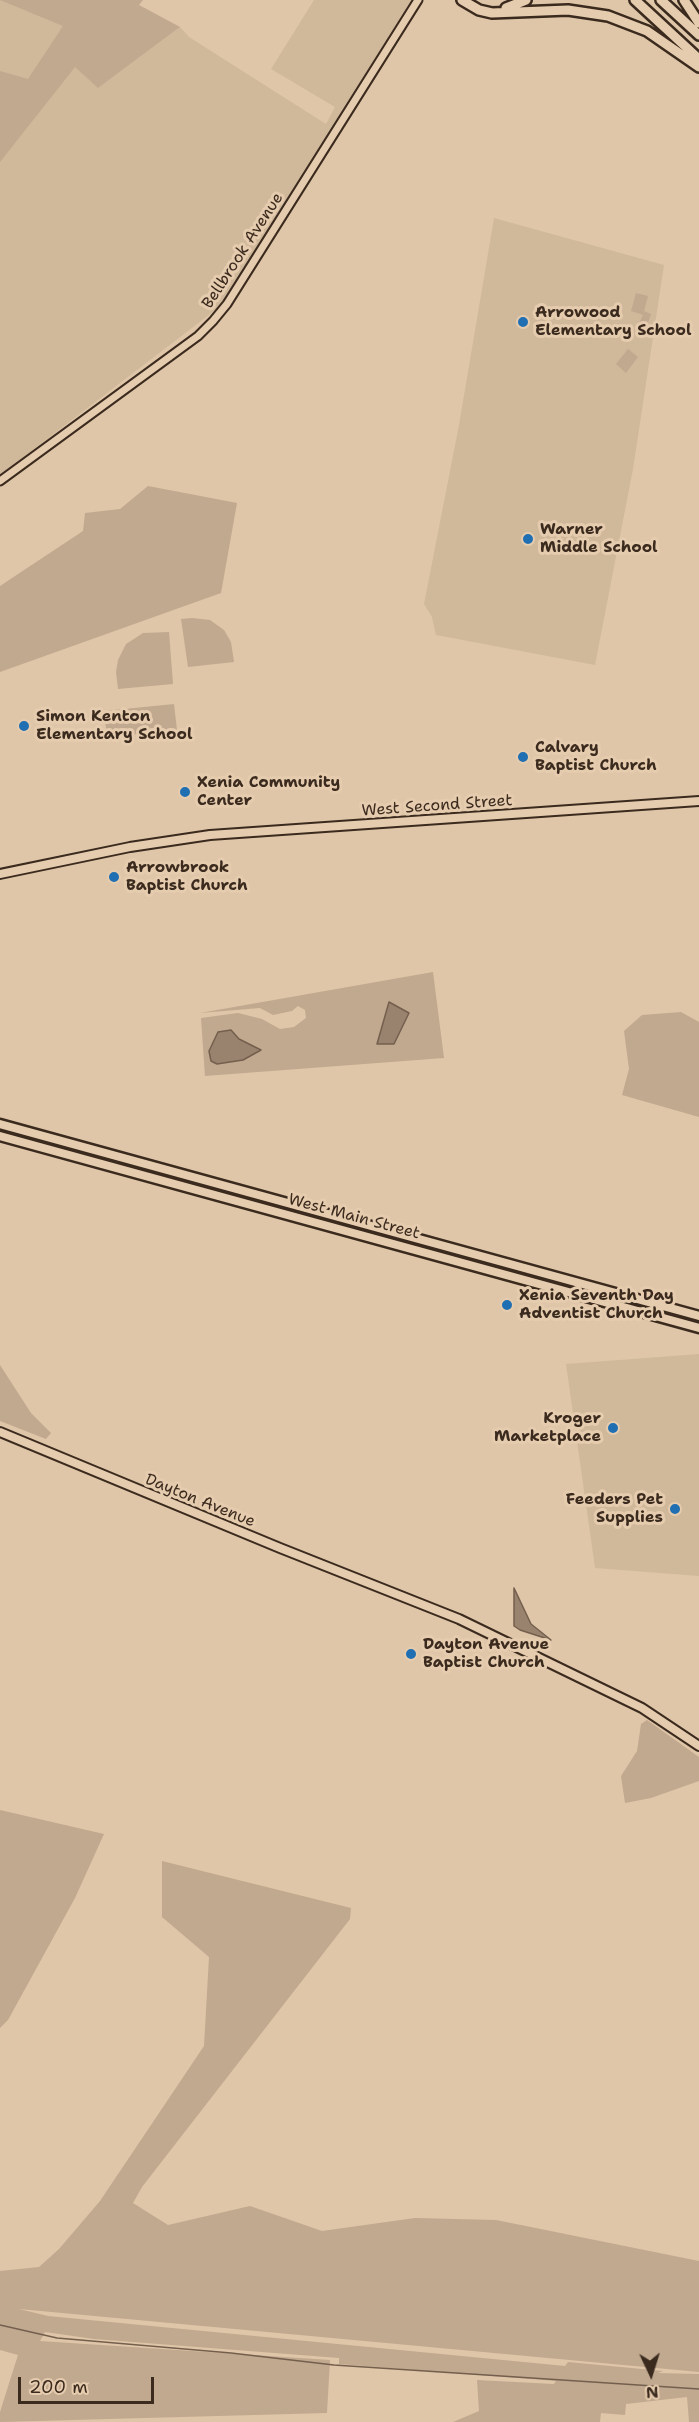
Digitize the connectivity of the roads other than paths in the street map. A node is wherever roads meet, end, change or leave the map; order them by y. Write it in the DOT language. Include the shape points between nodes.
graph roads {
  1 [pos="418,0"];
  2 [pos="462,0"];
  3 [pos="470,0"];
  4 [pos="526,0"];
  5 [pos="635,0"];
  6 [pos="661,0"];
  7 [pos="684,0"];
  8 [pos="699,23"];
  9 [pos="699,35"];
  10 [pos="699,59"];
  11 [pos="699,68"];
  12 [pos="0,481"];
  13 [pos="699,801"];
  14 [pos="0,874"];
  15 [pos="0,1124"];
  16 [pos="0,1136"];
  17 [pos="699,1316"];
  18 [pos="699,1328"];
  19 [pos="0,1432"];
  20 [pos="699,1746"];
  1 -- 12 [label="street, Bellbrook Avenue" via="213,321"];
  2 -- 11 [label="highway" via="492,13 568,10 608,16 654,35"];
  3 -- 4 [label="highway" via="502,9"];
  5 -- 10 [label="highway"];
  6 -- 9 [label="highway"];
  7 -- 8 [label="highway"];
  13 -- 14 [label="main road, West Second Street" via="210,835"];
  15 -- 17 [label="main road, West Main Street"];
  16 -- 18 [label="main road, West Main Street"];
  19 -- 20 [label="main road, Dayton Avenue" via="459,1619 621,1696"];
}
